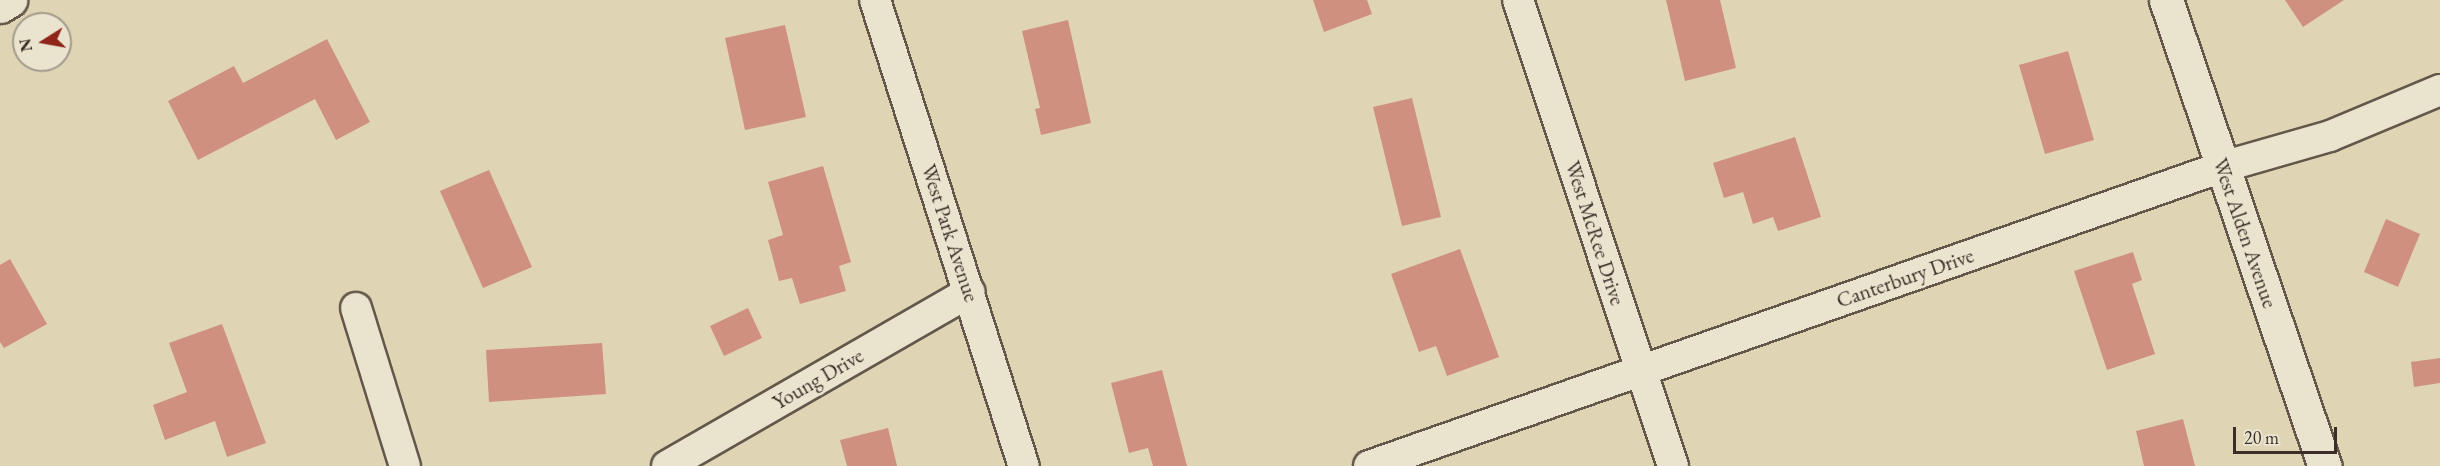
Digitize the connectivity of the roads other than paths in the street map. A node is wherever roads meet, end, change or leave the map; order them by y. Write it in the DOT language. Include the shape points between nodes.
graph roads {
  1 [pos="10,0"];
  2 [pos="875,0"];
  3 [pos="1518,0"];
  4 [pos="2166,0"];
  5 [pos="0,6"];
  6 [pos="2440,90"];
  7 [pos="2222,167"];
  8 [pos="969,292"];
  9 [pos="356,308"];
  10 [pos="1639,372"];
  11 [pos="405,466"];
  12 [pos="667,466"];
  13 [pos="1024,466"];
  14 [pos="1369,466"];
  15 [pos="1673,466"];
  16 [pos="2325,466"];
  1 -- 5 [label="street"];
  2 -- 8 [label="street, West Park Avenue"];
  3 -- 10 [label="street, West McRee Drive"];
  4 -- 7 [label="street, West Alden Avenue"];
  6 -- 7 [label="street, Canterbury Drive" via="2330,136"];
  7 -- 10 [label="street, Canterbury Drive"];
  7 -- 16 [label="street, West Alden Avenue"];
  8 -- 12 [label="street, Young Drive"];
  8 -- 13 [label="street, West Park Avenue"];
  9 -- 11 [label="street"];
  10 -- 14 [label="street, Canterbury Drive"];
  10 -- 15 [label="street, West McRee Drive"];
}
